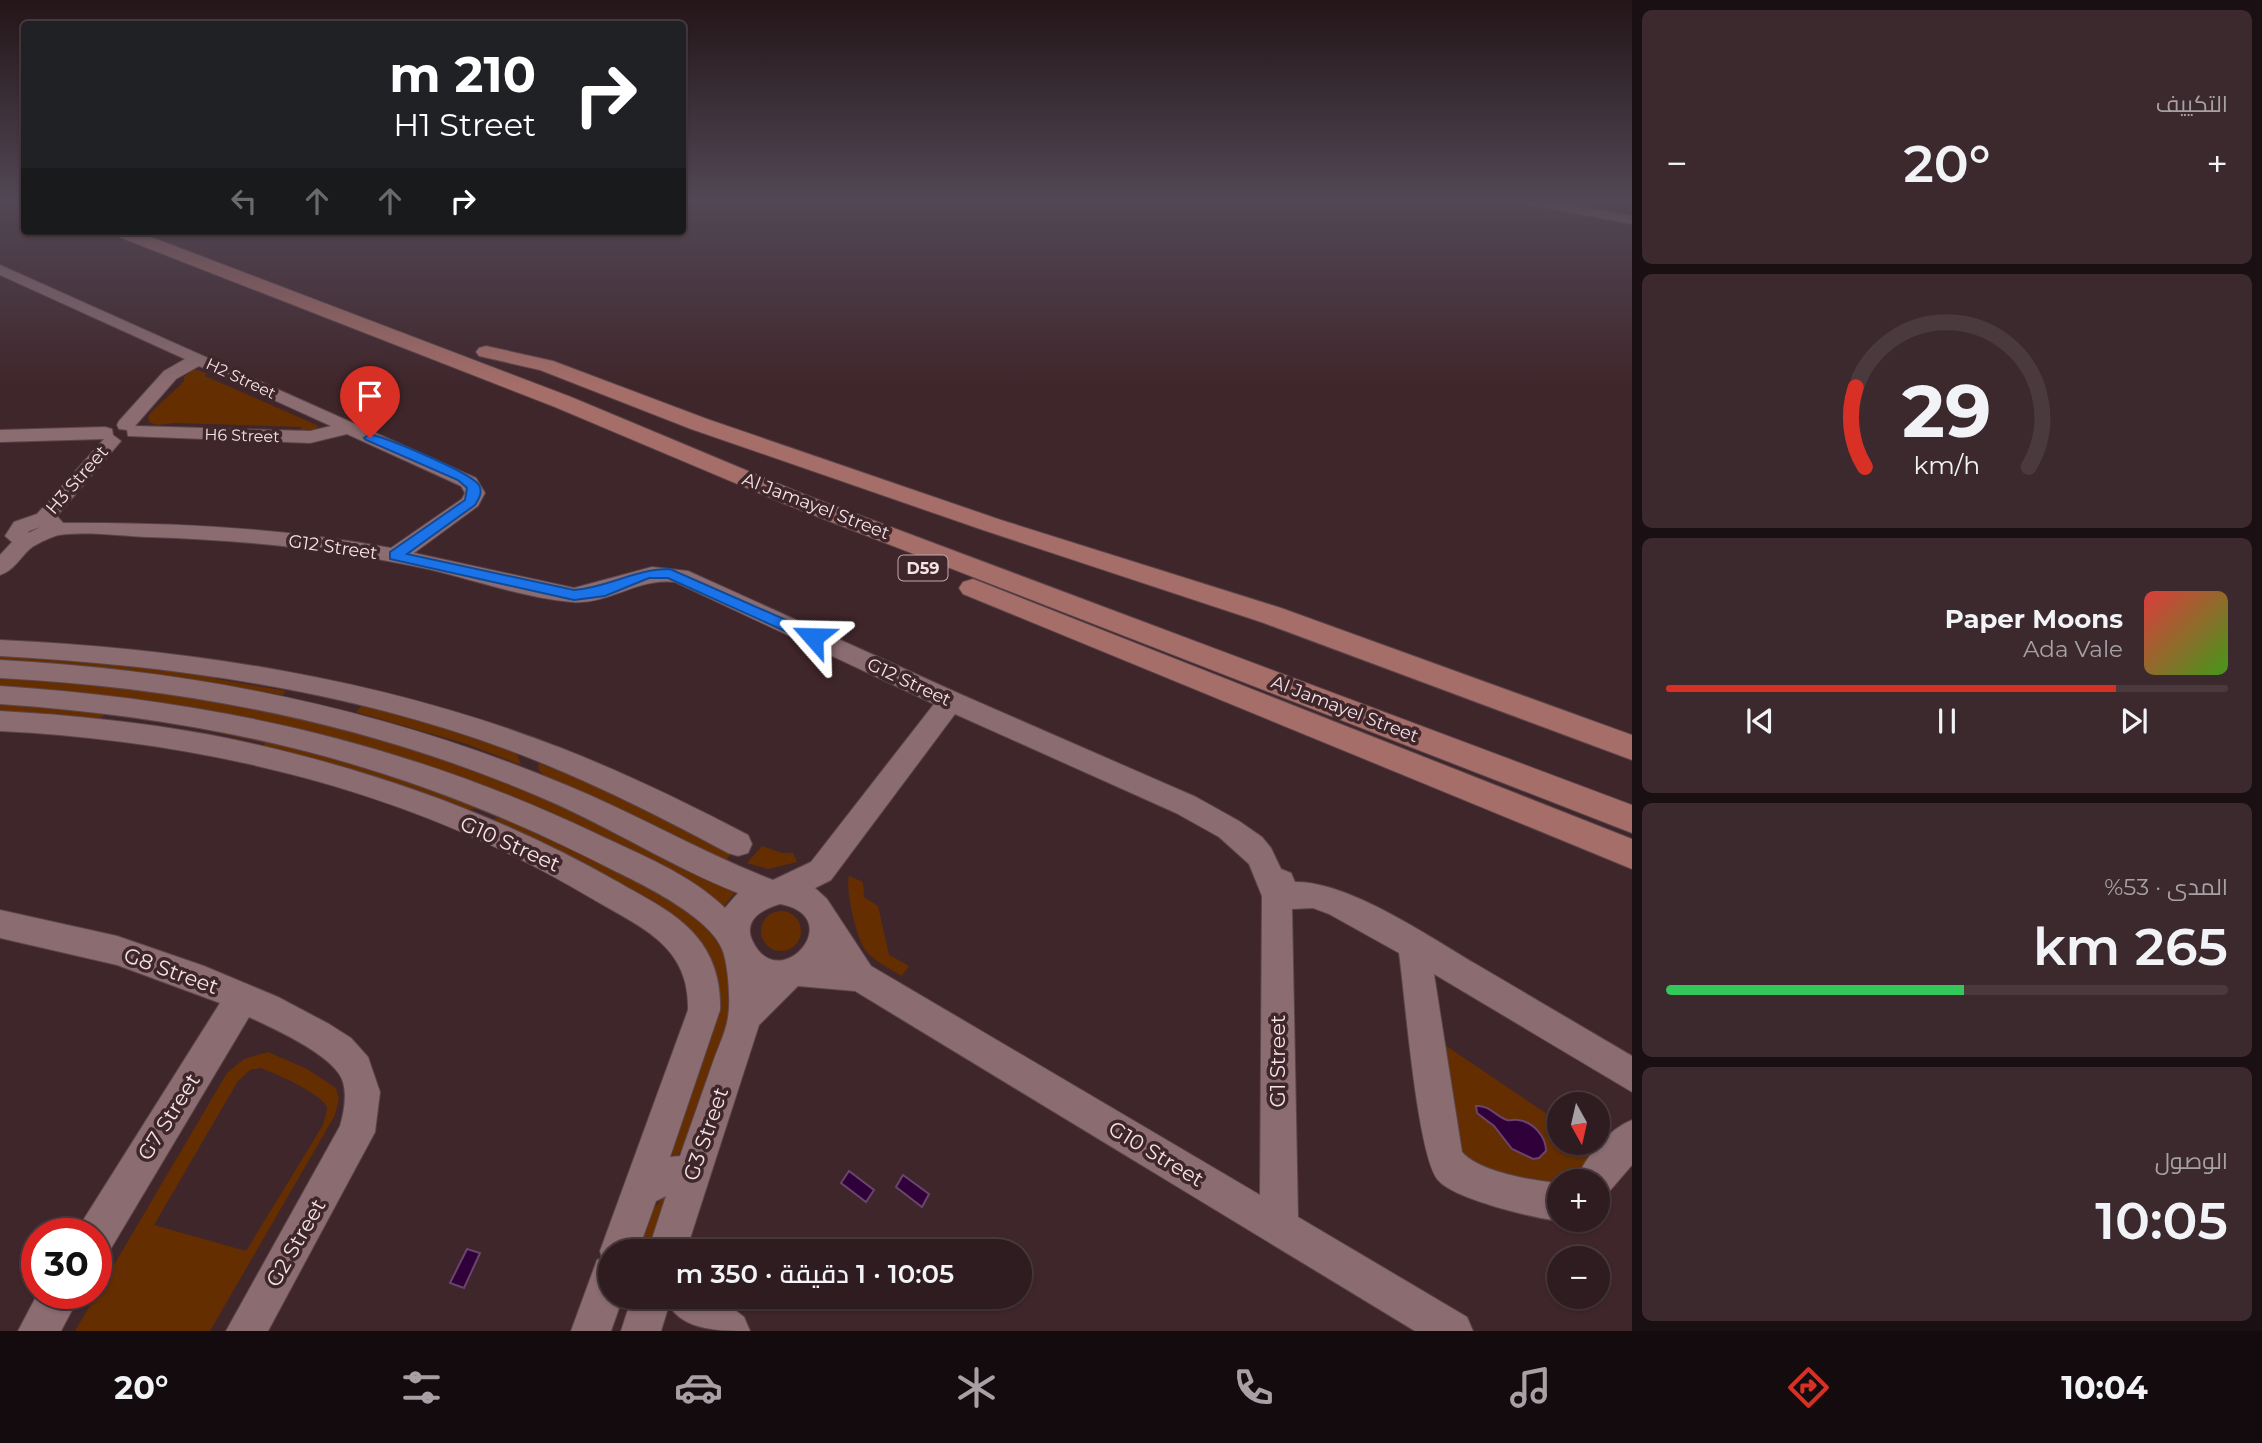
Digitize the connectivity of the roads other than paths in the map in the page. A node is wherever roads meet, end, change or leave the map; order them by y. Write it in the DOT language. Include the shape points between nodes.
graph roads {
  1 [pos="206,263"];
  2 [pos="250,263"];
  3 [pos="0,269"];
  4 [pos="23,280"];
  5 [pos="5,288"];
  6 [pos="273,288"];
  7 [pos="473,347"];
  8 [pos="198,359"];
  9 [pos="347,428"];
  10 [pos="131,429"];
  11 [pos="0,436"];
  12 [pos="108,437"];
  13 [pos="47,524"];
  14 [pos="896,531"];
  15 [pos="15,533"];
  16 [pos="395,556"];
  17 [pos="0,568"];
  18 [pos="0,649"];
  19 [pos="0,670"];
  20 [pos="0,695"];
  21 [pos="951,701"];
  22 [pos="0,720"];
  23 [pos="527,747"];
  24 [pos="1632,748"];
  25 [pos="533,783"];
  26 [pos="1632,802"];
  27 [pos="514,808"];
  28 [pos="452,818"];
  29 [pos="1632,819"];
  30 [pos="1581,834"];
  31 [pos="1632,839"];
  32 [pos="738,844"];
  33 [pos="1632,855"];
  34 [pos="1632,868"];
  35 [pos="821,872"];
  36 [pos="776,892"];
  37 [pos="1277,896"];
  38 [pos="823,920"];
  39 [pos="0,924"];
  40 [pos="1414,945"];
  41 [pos="736,946"];
  42 [pos="793,972"];
  43 [pos="860,977"];
  44 [pos="242,998"];
  45 [pos="746,1016"];
  46 [pos="332,1045"];
  47 [pos="1632,1075"];
  48 [pos="1632,1138"];
  49 [pos="1605,1169"];
  50 [pos="692,1175"];
  51 [pos="641,1188"];
  52 [pos="1547,1200"];
  53 [pos="107,1218"];
  54 [pos="1279,1227"];
  55 [pos="623,1239"];
  56 [pos="671,1239"];
  57 [pos="51,1309"];
  58 [pos="599,1309"];
  59 [pos="648,1309"];
  60 [pos="702,1309"];
  61 [pos="38,1331"];
  62 [pos="246,1331"];
  63 [pos="591,1331"];
  64 [pos="641,1331"];
  65 [pos="730,1331"];
  66 [pos="1453,1331"];
  1 -- 6 [label="main road, Al Jamayel Street / D59"];
  2 -- 7 [label="main road, Al Jamayel Street / D59"];
  3 -- 4 [label="street, H2 Street"];
  4 -- 5 [label="street"];
  4 -- 8 [label="street, H2 Street"];
  6 -- 14 [label="main road, Al Jamayel Street / D59" via="757,484"];
  6 -- 30 [label="main road, D59" via="303,310 549,411 631,450"];
  7 -- 14 [label="main road, Al Jamayel Street / D59"];
  7 -- 24 [label="main road, D59" via="546,365 699,424 1271,615"];
  8 -- 9 [label="street, H2 Street"];
  8 -- 10 [label="street" via="170,375"];
  9 -- 10 [label="street, H6 Street" via="310,437"];
  9 -- 16 [label="street, H2 Street" via="470,481 475,493 464,508"];
  10 -- 12 [label="street" via="115,427"];
  11 -- 12 [label="street"];
  12 -- 13 [label="street, H3 Street"];
  13 -- 15 [label="street" via="31,522"];
  13 -- 16 [label="street, G12 Street" via="251,537"];
  14 -- 26 [label="main road, Al Jamayel Street / D59"];
  14 -- 29 [label="main road, Al Jamayel Street / D59"];
  15 -- 17 [label="street"];
  16 -- 21 [label="street, G12 Street" via="574,595 600,592 647,574 670,574"];
  18 -- 23 [label="street" via="128,655 244,670 379,700"];
  19 -- 25 [label="street" via="133,679 274,702 399,733"];
  20 -- 27 [label="street, G10 Street" via="118,704 272,730 400,766"];
  21 -- 35 [label="street"];
  21 -- 37 [label="street, G12 Street" via="1186,805 1229,829 1261,858"];
  22 -- 28 [label="street, G10 Street" via="104,728 242,752 382,791"];
  23 -- 25 [label="street"];
  23 -- 32 [label="street" via="625,786"];
  25 -- 36 [label="street" via="710,869"];
  27 -- 28 [label="street"];
  27 -- 41 [label="street, G10 Street" via="678,889 713,914"];
  28 -- 51 [label="street, G10 Street" via="526,848 611,893 673,934 692,954 705,1010"];
  30 -- 31 [label="main road"];
  30 -- 33 [label="main road, D59"];
  30 -- 34 [label="main road"];
  35 -- 36 [label="street"];
  35 -- 38 [label="street"];
  36 -- 38 [label="street" via="811,902"];
  36 -- 41 [label="street" via="758,897 738,915"];
  37 -- 40 [label="street" via="1352,912"];
  37 -- 54 [label="street, G1 Street"];
  38 -- 42 [label="street" via="825,937 820,951"];
  38 -- 43 [label="street, G10 Street"];
  39 -- 44 [label="street, G8 Street" via="99,946"];
  40 -- 47 [label="street"];
  40 -- 52 [label="street" via="1449,1165 1466,1177"];
  41 -- 42 [label="street" via="748,964 760,971"];
  41 -- 45 [label="street, G3 Street"];
  42 -- 43 [label="street, G10 Street"];
  42 -- 45 [label="street, G3 Street"];
  43 -- 54 [label="street, G10 Street"];
  44 -- 46 [label="street, G8 Street"];
  44 -- 53 [label="street, G7 Street"];
  45 -- 50 [label="street, G3 Street"];
  46 -- 62 [label="street, G2 Street" via="356,1070 362,1088 357,1132"];
  48 -- 49 [label="street"];
  50 -- 51 [label="street" via="672,1175"];
  50 -- 56 [label="street, G3 Street"];
  51 -- 55 [label="street, G10 Street"];
  54 -- 66 [label="street, G10 Street"];
  57 -- 61 [label="street"];
  58 -- 63 [label="street"];
  59 -- 64 [label="street"];
  60 -- 65 [label="street"];
}
